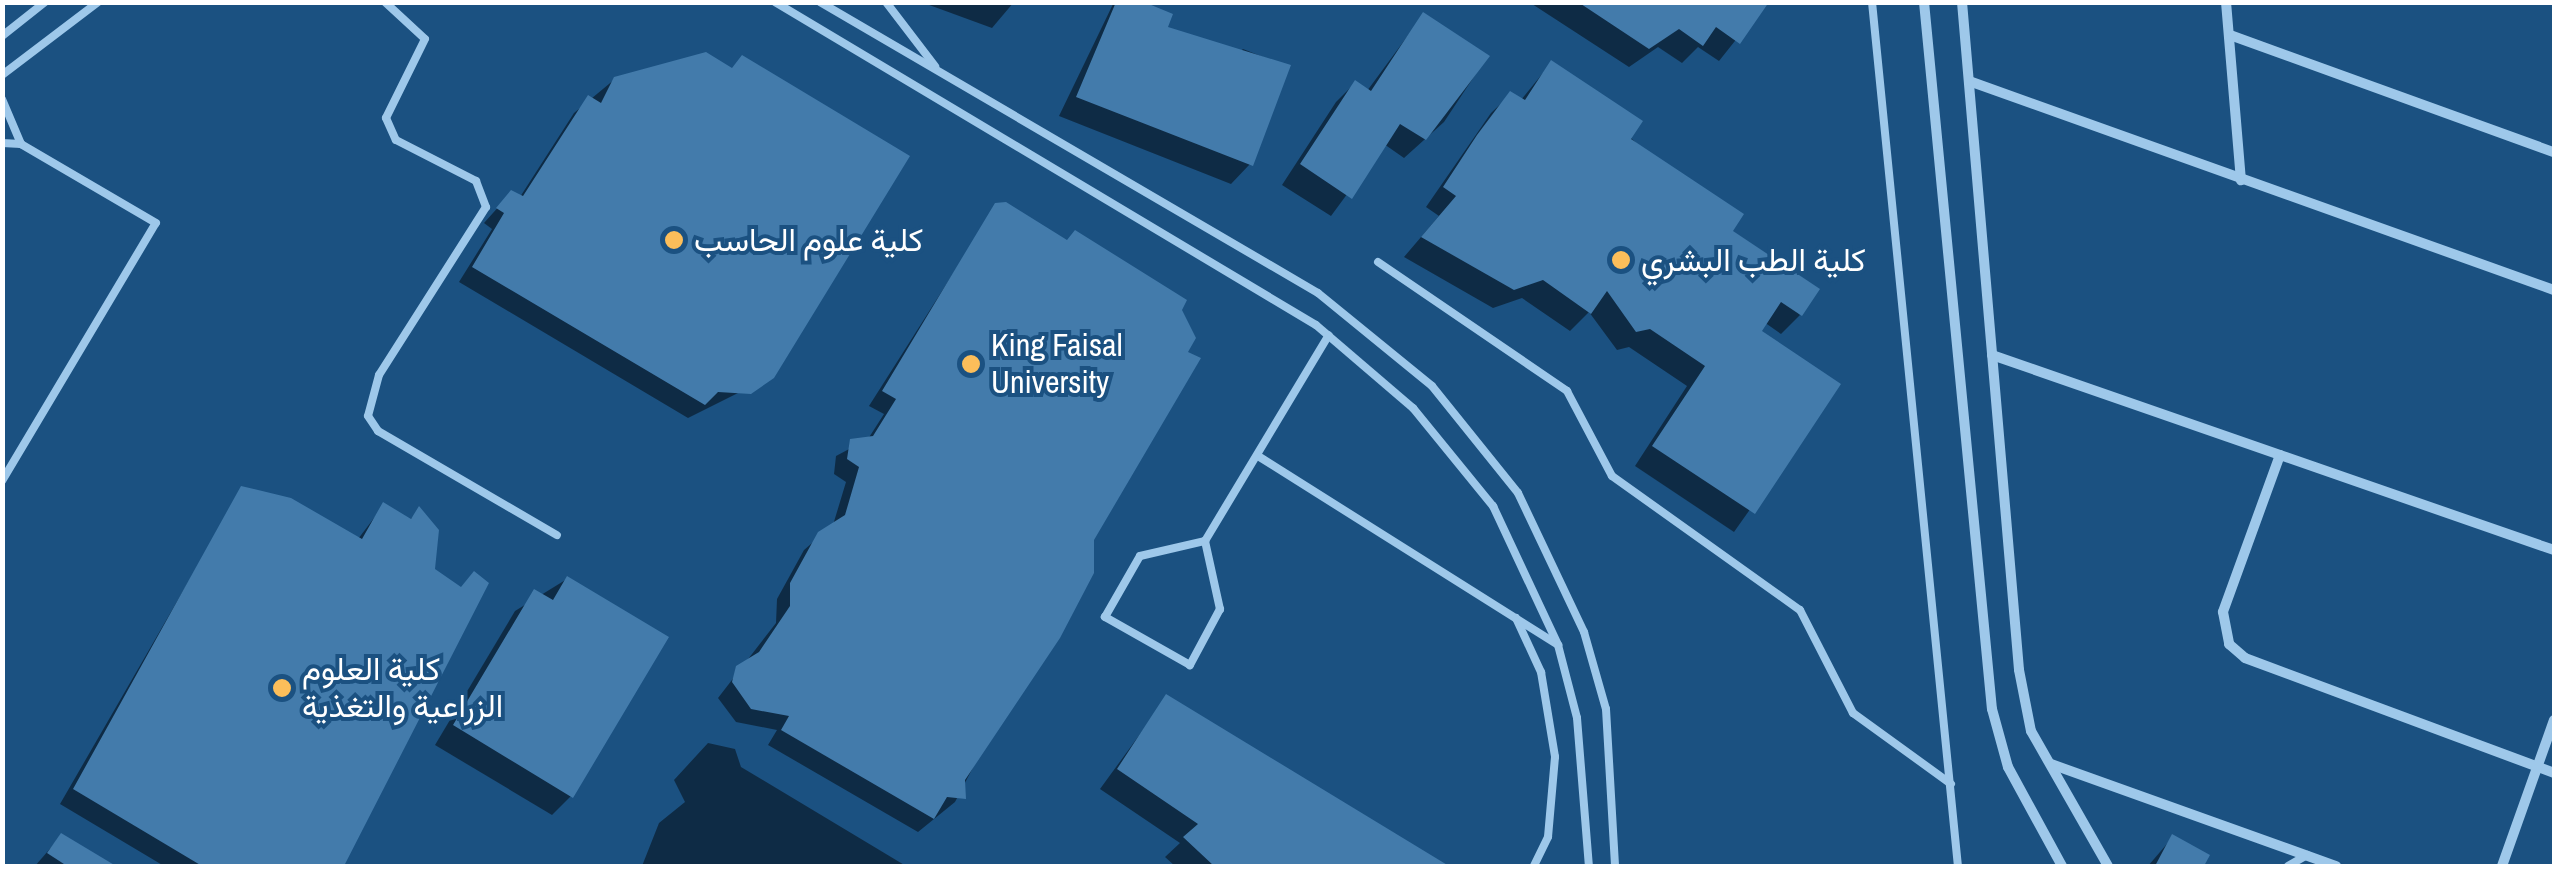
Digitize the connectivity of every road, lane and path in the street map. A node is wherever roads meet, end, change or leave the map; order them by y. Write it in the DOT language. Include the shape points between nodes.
graph roads {
  1 [pos="46,2"];
  2 [pos="98,2"];
  3 [pos="385,2"];
  4 [pos="774,2"];
  5 [pos="820,2"];
  6 [pos="886,2"];
  7 [pos="1872,2"];
  8 [pos="1924,2"];
  9 [pos="1962,2"];
  10 [pos="2226,2"];
  11 [pos="2230,35"];
  12 [pos="2,36"];
  13 [pos="937,70"];
  14 [pos="2,75"];
  15 [pos="1969,81"];
  16 [pos="2,99"];
  17 [pos="2,143"];
  18 [pos="21,144"];
  19 [pos="2554,152"];
  20 [pos="2241,180"];
  21 [pos="1378,262"];
  22 [pos="2554,290"];
  23 [pos="1328,335"];
  24 [pos="1992,355"];
  25 [pos="2280,455"];
  26 [pos="1258,456"];
  27 [pos="2,482"];
  28 [pos="557,535"];
  29 [pos="1204,541"];
  30 [pos="2554,550"];
  31 [pos="1516,618"];
  32 [pos="1558,645"];
  33 [pos="2554,720"];
  34 [pos="2050,764"];
  35 [pos="2538,767"];
  36 [pos="2554,773"];
  37 [pos="1951,784"];
  38 [pos="2307,856"];
  39 [pos="1534,866"];
  40 [pos="1589,866"];
  41 [pos="1615,866"];
  42 [pos="1958,866"];
  43 [pos="2062,866"];
  44 [pos="2108,866"];
  45 [pos="2288,866"];
  46 [pos="2336,866"];
  47 [pos="2502,866"];
  1 -- 12 [label="lane"];
  2 -- 14 [label="lane"];
  3 -- 28 [label="lane" via="425,39 386,118 396,140 476,181 486,207 380,375 368,416 378,431"];
  4 -- 23 [label="lane"];
  5 -- 13 [label="lane"];
  6 -- 13 [label="lane" via="912,24"];
  7 -- 37 [label="lane"];
  8 -- 43 [label="street" via="1992,708 2008,767"];
  9 -- 15 [label="street"];
  10 -- 11 [label="street"];
  11 -- 19 [label="street"];
  11 -- 20 [label="street"];
  13 -- 41 [label="lane" via="1332,303 1376,334 1480,440 1543,540 1584,632 1606,710"];
  15 -- 20 [label="street"];
  15 -- 24 [label="street"];
  16 -- 18 [label="lane"];
  17 -- 18 [label="lane"];
  18 -- 27 [label="lane" via="156,223"];
  20 -- 22 [label="street"];
  21 -- 37 [label="lane" via="1567,391 1612,476 1800,610 1852,713"];
  23 -- 26 [label="lane"];
  23 -- 32 [label="lane" via="1458,457 1533,582"];
  24 -- 25 [label="street"];
  24 -- 34 [label="street" via="2019,670 2032,731"];
  25 -- 30 [label="street"];
  25 -- 35 [label="street" via="2223,612 2229,644 2245,658"];
  26 -- 29 [label="lane"];
  26 -- 31 [label="lane"];
  29 -- 29 [label="lane" via="1140,556 1105,617 1190,665 1220,610"];
  31 -- 32 [label="lane"];
  31 -- 39 [label="lane" via="1541,672 1555,757 1548,837"];
  32 -- 40 [label="lane" via="1580,736"];
  33 -- 35 [label="street"];
  34 -- 38 [label="street"];
  34 -- 44 [label="street"];
  35 -- 36 [label="street"];
  35 -- 47 [label="street"];
  37 -- 42 [label="lane"];
  38 -- 45 [label="lane"];
  38 -- 46 [label="street"];
}
